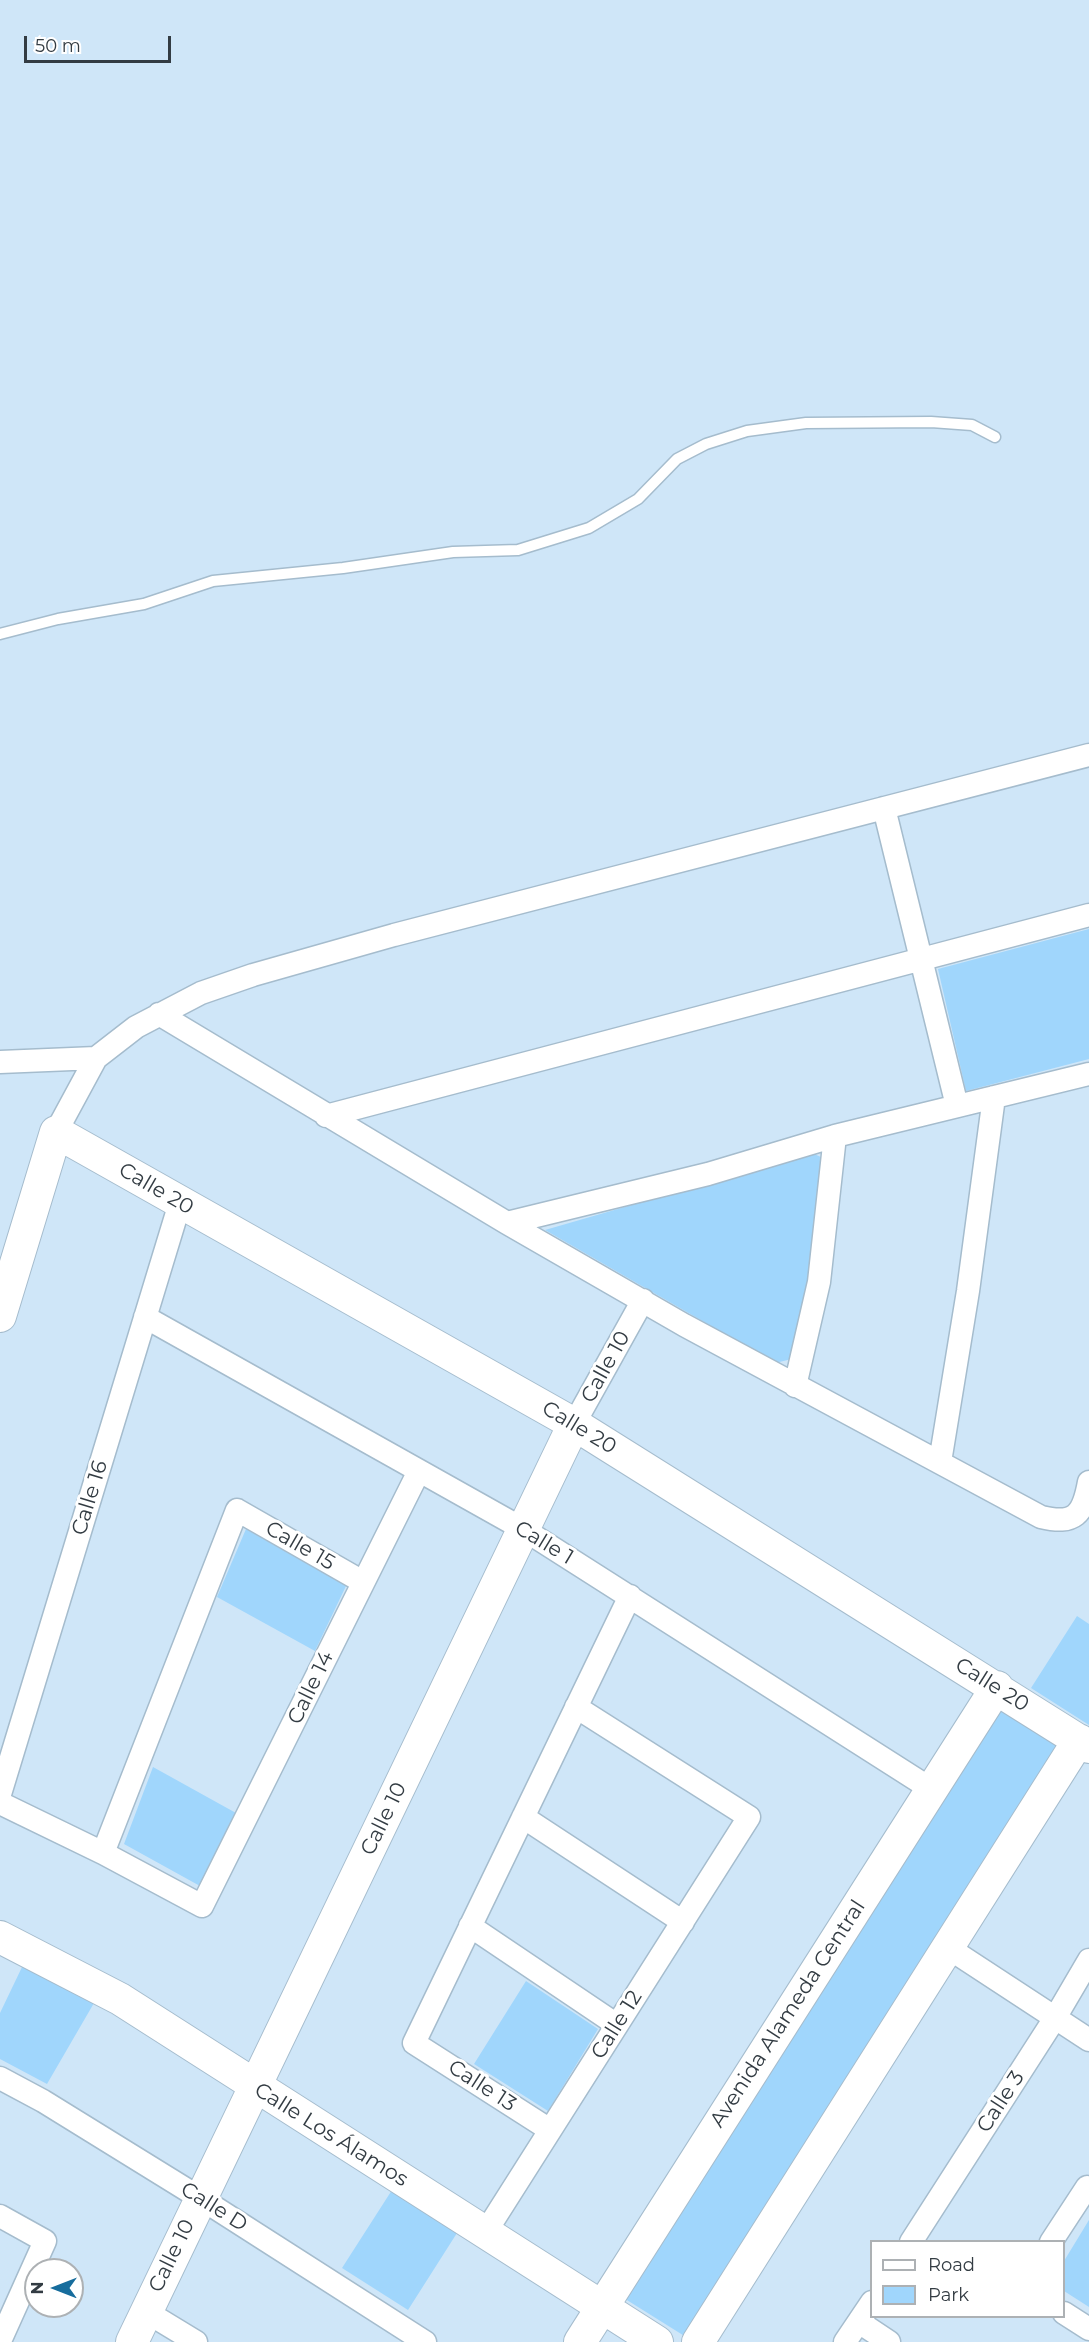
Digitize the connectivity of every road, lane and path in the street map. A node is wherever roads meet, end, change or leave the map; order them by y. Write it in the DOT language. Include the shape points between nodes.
graph roads {
  1 [pos="995,437"];
  2 [pos="0,634"];
  3 [pos="1089,755"];
  4 [pos="884,808"];
  5 [pos="1089,915"];
  6 [pos="920,958"];
  7 [pos="159,1014"];
  8 [pos="96,1058"];
  9 [pos="3,1062"];
  10 [pos="1089,1074"];
  11 [pos="994,1097"];
  12 [pos="957,1106"];
  13 [pos="326,1116"];
  14 [pos="56,1132"];
  15 [pos="835,1136"];
  16 [pos="180,1203"];
  17 [pos="507,1224"];
  18 [pos="643,1300"];
  19 [pos="0,1316"];
  20 [pos="145,1317"];
  21 [pos="795,1386"];
  22 [pos="574,1424"];
  23 [pos="940,1462"];
  24 [pos="419,1471"];
  25 [pos="1089,1482"];
  26 [pos="523,1529"];
  27 [pos="363,1582"];
  28 [pos="630,1596"];
  29 [pos="997,1687"];
  30 [pos="576,1707"];
  31 [pos="1084,1743"];
  32 [pos="931,1789"];
  33 [pos="0,1794"];
  34 [pos="0,1803"];
  35 [pos="523,1817"];
  36 [pos="103,1853"];
  37 [pos="683,1922"];
  38 [pos="470,1926"];
  39 [pos="0,1937"];
  40 [pos="947,1947"];
  41 [pos="1089,1960"];
  42 [pos="1055,2018"];
  43 [pos="617,2025"];
  44 [pos="1089,2040"];
  45 [pos="0,2078"];
  46 [pos="255,2087"];
  47 [pos="550,2130"];
  48 [pos="1089,2188"];
  49 [pos="200,2198"];
  50 [pos="0,2216"];
  51 [pos="485,2233"];
  52 [pos="912,2240"];
  53 [pos="1052,2240"];
  54 [pos="870,2305"];
  55 [pos="602,2307"];
  56 [pos="146,2311"];
  57 [pos="1065,2314"];
  58 [pos="859,2322"];
  59 [pos="1089,2329"];
  60 [pos="0,2341"];
  61 [pos="132,2342"];
  62 [pos="196,2342"];
  63 [pos="425,2342"];
  64 [pos="580,2342"];
  65 [pos="657,2342"];
  66 [pos="698,2342"];
  67 [pos="845,2342"];
  68 [pos="889,2342"];
  1 -- 2 [label="lane" via="972,425 939,422 817,422 747,431 706,444 677,459 638,499 589,528 518,550 453,552 213,581 144,604"];
  3 -- 4 [label="street"];
  4 -- 6 [label="street"];
  4 -- 7 [label="street" via="264,972 201,993"];
  5 -- 6 [label="street"];
  6 -- 12 [label="street"];
  6 -- 13 [label="street"];
  7 -- 8 [label="street"];
  7 -- 13 [label="street"];
  8 -- 9 [label="street"];
  8 -- 14 [label="street"];
  10 -- 11 [label="street"];
  11 -- 12 [label="street"];
  11 -- 23 [label="street"];
  12 -- 15 [label="street"];
  13 -- 17 [label="street"];
  14 -- 16 [label="street, Calle 20"];
  14 -- 19 [label="street"];
  15 -- 17 [label="street" via="708,1174"];
  15 -- 21 [label="street" via="819,1282"];
  16 -- 20 [label="street, Calle 16"];
  16 -- 22 [label="street, Calle 20"];
  17 -- 18 [label="street"];
  18 -- 21 [label="street"];
  18 -- 22 [label="street, Calle 10"];
  20 -- 24 [label="street, Calle 1"];
  20 -- 33 [label="street, Calle 16"];
  21 -- 23 [label="street"];
  22 -- 26 [label="street, Calle 10"];
  22 -- 29 [label="street, Calle 20"];
  23 -- 25 [label="street" via="1041,1517 1060,1521 1082,1509"];
  24 -- 26 [label="street, Calle 1"];
  24 -- 27 [label="street, Calle 14"];
  26 -- 28 [label="street, Calle 1"];
  26 -- 46 [label="street, Calle 10"];
  27 -- 36 [label="street, Calle 14" via="202,1906"];
  27 -- 36 [label="street, Calle 15" via="237,1510"];
  28 -- 30 [label="street"];
  28 -- 32 [label="street, Calle 1"];
  29 -- 31 [label="street, Calle 20"];
  29 -- 32 [label="street, Avenida Alameda Central"];
  30 -- 35 [label="street"];
  30 -- 37 [label="street, Calle 12" via="749,1817"];
  31 -- 40 [label="street"];
  32 -- 55 [label="street, Avenida Alameda Central"];
  34 -- 36 [label="street"];
  35 -- 37 [label="street"];
  35 -- 38 [label="street"];
  37 -- 43 [label="street, Calle 12"];
  38 -- 43 [label="street"];
  38 -- 47 [label="street, Calle 13" via="414,2043"];
  39 -- 46 [label="street, Calle Los Álamos" via="120,1999"];
  40 -- 42 [label="street"];
  40 -- 66 [label="street"];
  41 -- 42 [label="street, Calle 3"];
  42 -- 44 [label="street"];
  42 -- 52 [label="street, Calle 3"];
  43 -- 47 [label="street, Calle 12"];
  45 -- 49 [label="street, Calle D"];
  46 -- 49 [label="street, Calle 10"];
  46 -- 51 [label="street, Calle Los Álamos"];
  47 -- 51 [label="street, Calle 12"];
  48 -- 53 [label="street"];
  49 -- 56 [label="street, Calle 10"];
  49 -- 63 [label="street, Calle D"];
  50 -- 60 [label="street" via="45,2241"];
  51 -- 55 [label="street, Calle Los Álamos"];
  54 -- 58 [label="street"];
  55 -- 64 [label="street, Avenida Alameda Central"];
  55 -- 65 [label="street, Calle Los Álamos"];
  56 -- 61 [label="street, Calle 10"];
  56 -- 62 [label="street"];
  57 -- 59 [label="street"];
  58 -- 67 [label="street"];
  58 -- 68 [label="street"];
}
